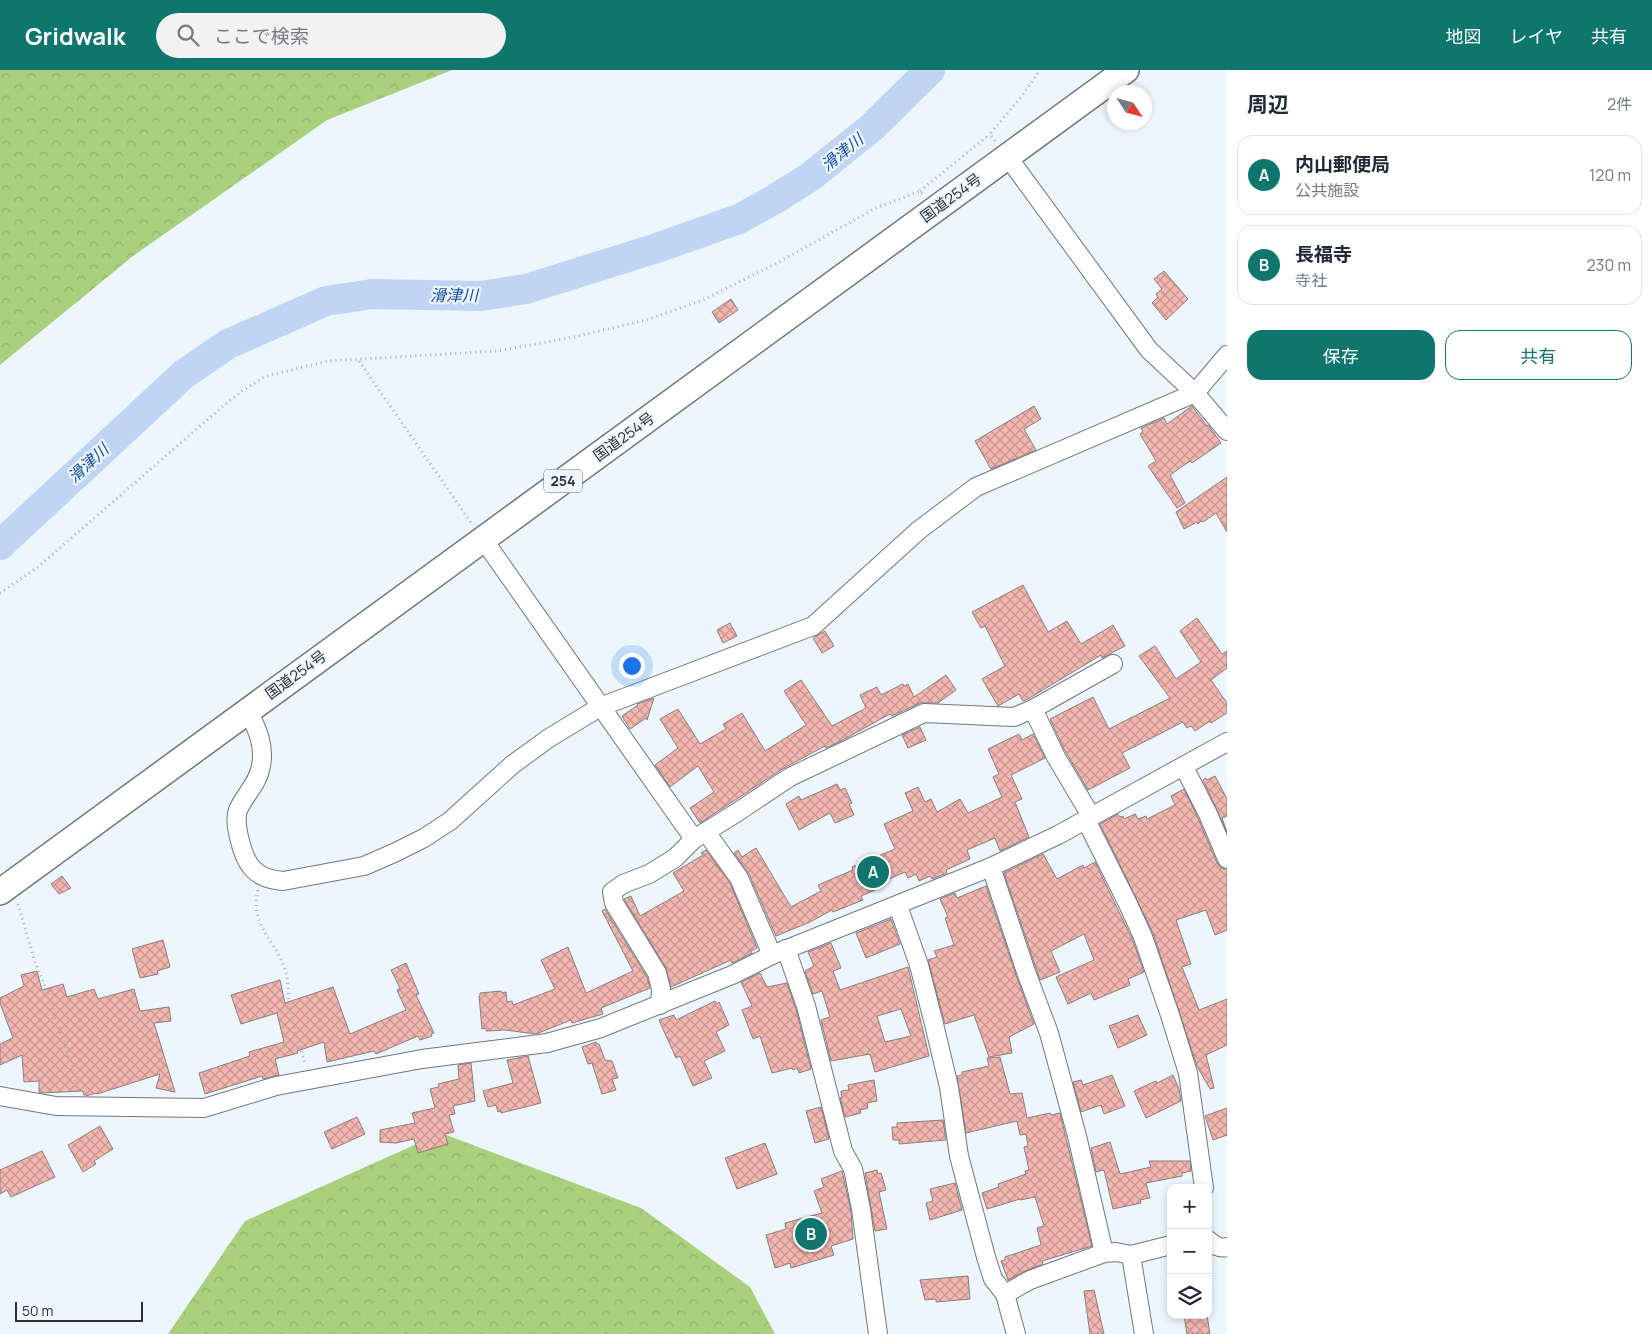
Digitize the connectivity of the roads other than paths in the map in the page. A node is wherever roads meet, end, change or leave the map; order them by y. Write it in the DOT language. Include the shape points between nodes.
graph roads {
  1 [pos="1126,70"];
  2 [pos="1007,156"];
  3 [pos="1227,355"];
  4 [pos="1195,393"];
  5 [pos="1227,431"];
  6 [pos="483,540"];
  7 [pos="1113,664"];
  8 [pos="600,707"];
  9 [pos="1033,709"];
  10 [pos="248,710"];
  11 [pos="1227,742"];
  12 [pos="1184,766"];
  13 [pos="1088,818"];
  14 [pos="700,836"];
  15 [pos="1227,860"];
  16 [pos="991,867"];
  17 [pos="5,889"];
  18 [pos="898,906"];
  19 [pos="779,952"];
  20 [pos="660,1005"];
  21 [pos="0,1096"];
  22 [pos="1203,1184"];
  23 [pos="1212,1243"];
  24 [pos="1167,1246"];
  25 [pos="1227,1247"];
  26 [pos="1104,1253"];
  27 [pos="1130,1255"];
  28 [pos="1006,1294"];
  29 [pos="878,1334"];
  30 [pos="1016,1334"];
  31 [pos="1144,1334"];
  1 -- 2 [label="highway, 国道254号 / 254"];
  2 -- 4 [label="street" via="1149,350"];
  2 -- 6 [label="highway, 国道254号 / 254"];
  3 -- 4 [label="street"];
  4 -- 5 [label="street"];
  4 -- 8 [label="street" via="976,487 919,530 813,626"];
  6 -- 8 [label="street"];
  6 -- 10 [label="highway, 国道254号 / 254"];
  7 -- 9 [label="street"];
  8 -- 10 [label="street" via="512,765 450,821 424,838 364,866 284,881 271,880 248,865 237,828 238,810 256,782 262,764 260,736"];
  8 -- 14 [label="street"];
  9 -- 13 [label="street"];
  9 -- 14 [label="street" via="1014,717 924,713 790,777"];
  10 -- 17 [label="highway, 国道254号 / 254"];
  11 -- 12 [label="street"];
  12 -- 13 [label="street"];
  12 -- 15 [label="street"];
  13 -- 16 [label="street"];
  13 -- 22 [label="street" via="1143,937 1170,1015 1188,1073"];
  14 -- 19 [label="street" via="740,878"];
  14 -- 20 [label="street" via="675,858 612,892 614,903 658,973"];
  16 -- 18 [label="street"];
  16 -- 26 [label="street" via="1049,1032"];
  18 -- 19 [label="street"];
  18 -- 28 [label="street" via="919,965 934,1024 949,1087 959,1156 986,1257 993,1279"];
  19 -- 20 [label="street"];
  19 -- 29 [label="street" via="806,1006 843,1151 853,1169"];
  20 -- 21 [label="street" via="601,1028 547,1042 422,1059 276,1086 204,1108 56,1106"];
  23 -- 25 [label="street"];
  24 -- 27 [label="street"];
  26 -- 27 [label="street"];
  26 -- 28 [label="street" via="1030,1280"];
  27 -- 31 [label="street"];
  28 -- 30 [label="street"];
}
